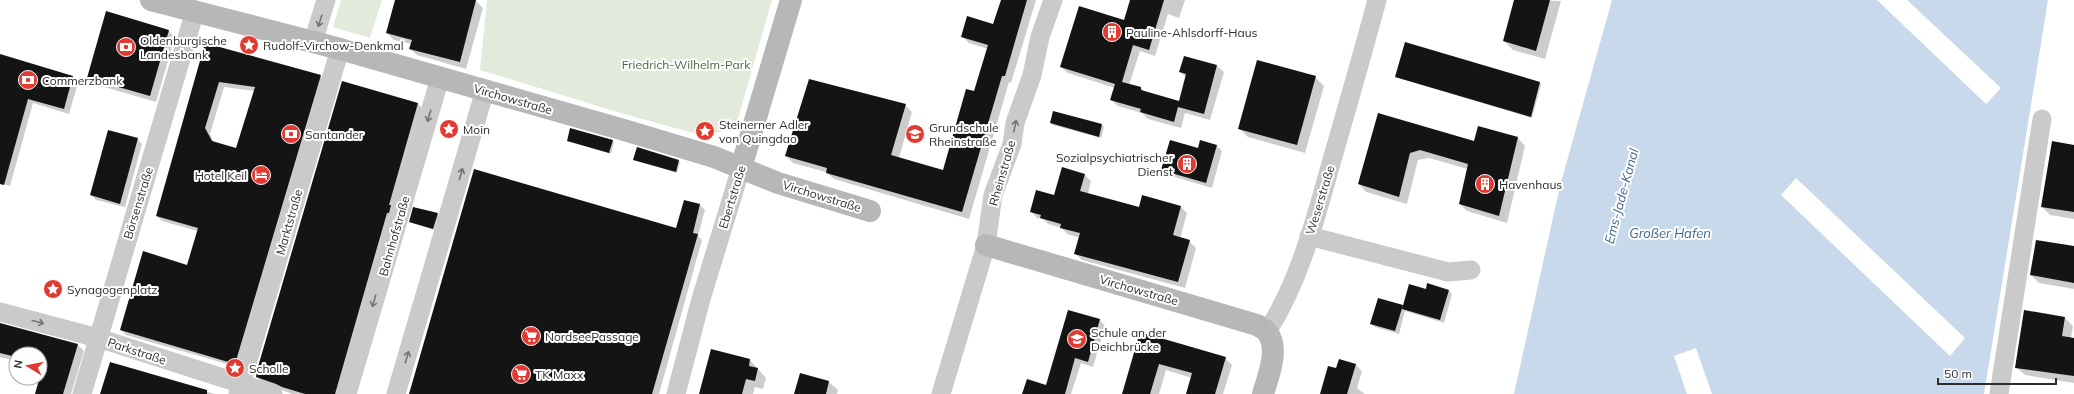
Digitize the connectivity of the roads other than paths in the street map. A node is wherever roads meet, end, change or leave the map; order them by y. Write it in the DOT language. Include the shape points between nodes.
graph roads {
  1 [pos="151,0"];
  2 [pos="326,0"];
  3 [pos="791,0"];
  4 [pos="1053,0"];
  5 [pos="1377,0"];
  6 [pos="195,11"];
  7 [pos="313,42"];
  8 [pos="340,49"];
  9 [pos="440,78"];
  10 [pos="485,90"];
  11 [pos="2042,119"];
  12 [pos="741,168"];
  13 [pos="870,211"];
  14 [pos="1309,236"];
  15 [pos="986,245"];
  16 [pos="1471,270"];
  17 [pos="0,312"];
  18 [pos="1267,332"];
  19 [pos="98,338"];
  20 [pos="239,389"];
  21 [pos="82,394"];
  22 [pos="274,394"];
  23 [pos="347,394"];
  24 [pos="396,394"];
  25 [pos="676,394"];
  26 [pos="941,394"];
  27 [pos="1263,394"];
  28 [pos="1999,394"];
  1 -- 6 [label="street, Virchowstraße"];
  2 -- 7 [label="street, one-way"];
  3 -- 12 [label="street, Ebertstraße"];
  15 -- 4 [label="street, Rheinstraße, one-way" via="993,195 1012,144 1015,123 1032,75 1040,37"];
  5 -- 14 [label="street, Weserstraße"];
  6 -- 7 [label="street, Virchowstraße"];
  6 -- 19 [label="street, Börsenstraße"];
  7 -- 8 [label="street, Virchowstraße"];
  8 -- 9 [label="street, Virchowstraße"];
  8 -- 20 [label="street, Marktstraße"];
  9 -- 10 [label="street, Virchowstraße"];
  9 -- 23 [label="street, Bahnhofstraße, one-way"];
  10 -- 12 [label="street, Virchowstraße" via="707,155"];
  24 -- 10 [label="street, one-way"];
  11 -- 28 [label="street"];
  12 -- 13 [label="street, Virchowstraße" via="778,183"];
  12 -- 25 [label="street, Ebertstraße" via="701,299"];
  14 -- 16 [label="street" via="1448,272"];
  14 -- 18 [label="street, Weserstraße" via="1287,297"];
  15 -- 18 [label="street, Virchowstraße" via="1257,325"];
  15 -- 26 [label="street, Rheinstraße"];
  17 -- 19 [label="street, Parkstraße, one-way"];
  18 -- 27 [label="street" via="1272,342 1272,355"];
  19 -- 20 [label="street, Parkstraße"];
  19 -- 21 [label="street, Börsenstraße"];
  20 -- 22 [label="street, Parkstraße"];
}
